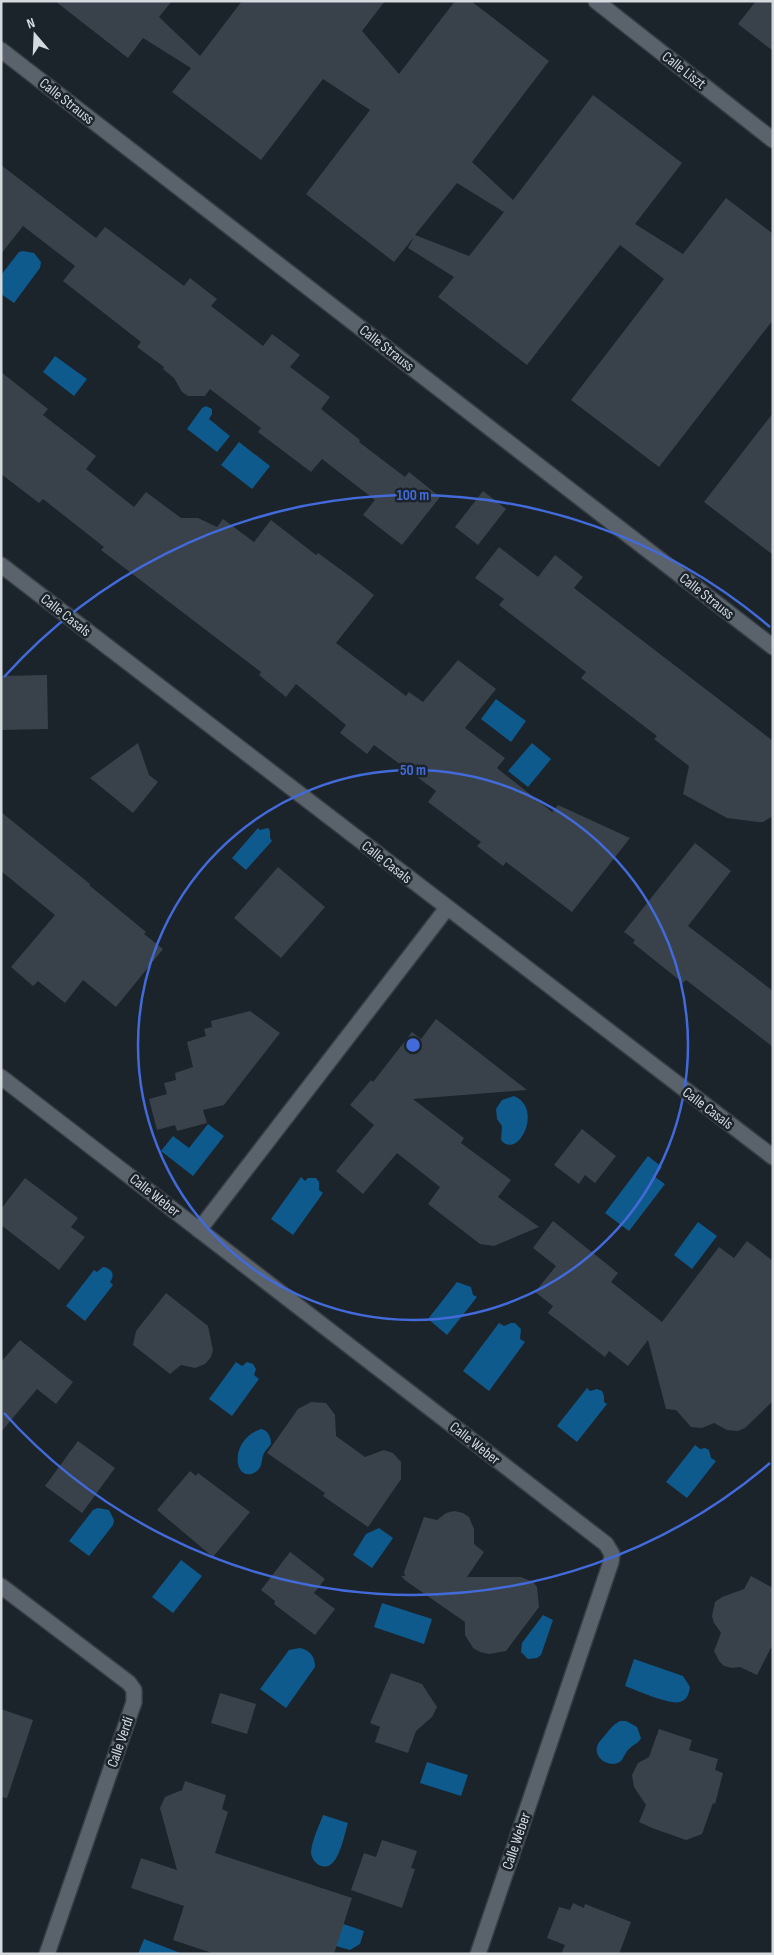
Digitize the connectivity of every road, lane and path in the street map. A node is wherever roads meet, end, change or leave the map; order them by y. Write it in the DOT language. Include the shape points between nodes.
graph roads {
  1 [pos="596,1"];
  2 [pos="1,50"];
  3 [pos="773,140"];
  4 [pos="1,565"];
  5 [pos="773,647"];
  6 [pos="446,908"];
  7 [pos="1,1076"];
  8 [pos="773,1157"];
  9 [pos="199,1230"];
  10 [pos="1,1586"];
  11 [pos="47,1954"];
  12 [pos="478,1954"];
  1 -- 3 [label="street, Calle Liszt"];
  2 -- 5 [label="street, Calle Strauss"];
  4 -- 6 [label="street, Calle Casals"];
  6 -- 8 [label="street, Calle Casals"];
  6 -- 9 [label="street"];
  7 -- 9 [label="street, Calle Weber"];
  9 -- 12 [label="street, Calle Weber" via="610,1550 611,1562"];
  10 -- 11 [label="street, Calle Verdi" via="129,1683 135,1694"];
}
